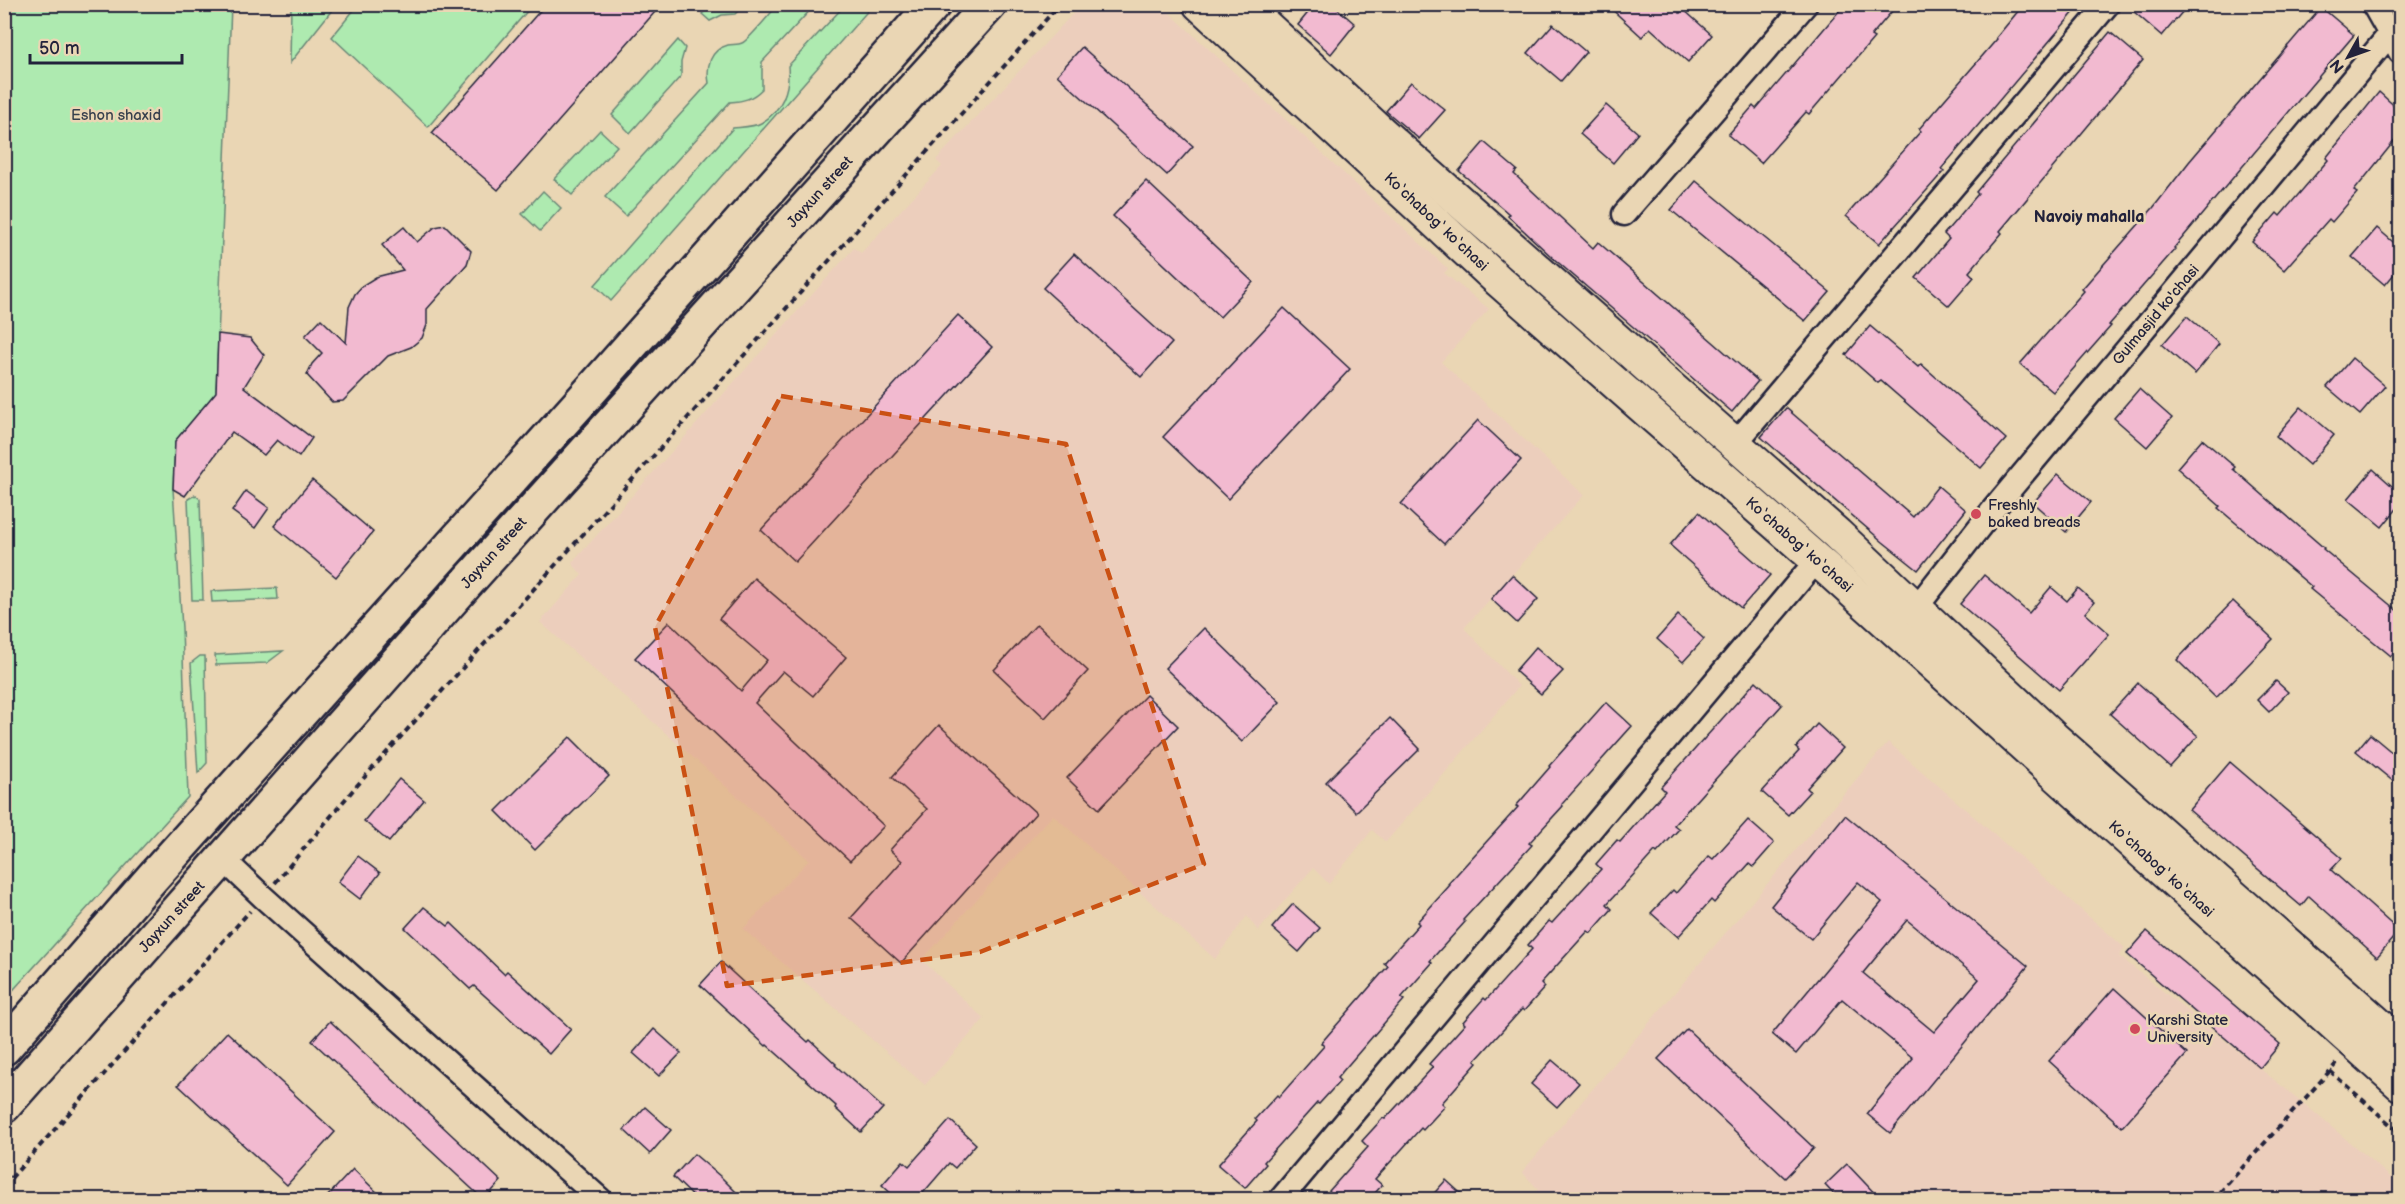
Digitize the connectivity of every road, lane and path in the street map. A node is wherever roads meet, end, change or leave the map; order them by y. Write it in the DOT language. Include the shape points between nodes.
graph roads {
  1 [pos="934,4"];
  2 [pos="990,4"];
  3 [pos="1060,4"];
  4 [pos="1199,4"];
  5 [pos="1242,4"];
  6 [pos="1806,4"];
  7 [pos="2108,4"];
  8 [pos="2373,4"];
  9 [pos="2397,37"];
  10 [pos="808,147"];
  11 [pos="838,173"];
  12 [pos="1624,214"];
  13 [pos="1735,444"];
  14 [pos="1817,560"];
  15 [pos="411,590"];
  16 [pos="1916,608"];
  17 [pos="437,617"];
  18 [pos="215,808"];
  19 [pos="246,834"];
  20 [pos="224,860"];
  21 [pos="263,897"];
  22 [pos="2400,1043"];
  23 [pos="4,1048"];
  24 [pos="2342,1057"];
  25 [pos="2330,1071"];
  26 [pos="2400,1084"];
  27 [pos="4,1106"];
  28 [pos="2400,1133"];
  29 [pos="4,1186"];
  30 [pos="601,1200"];
  31 [pos="1280,1200"];
  32 [pos="2213,1200"];
  1 -- 10 [label="highway"];
  2 -- 11 [label="highway, Jayxun street"];
  3 -- 21 [label="path" via="353,790"];
  4 -- 14 [label="main road, Ko‘chabog‘ ko‘chasi" via="1499,281"];
  5 -- 13 [label="main road, Ko‘chabog‘ ko‘chasi"];
  6 -- 12 [label="street"];
  7 -- 13 [label="street"];
  8 -- 9 [label="street"];
  9 -- 16 [label="street, Gulmasjid ko'chasi" via="1992,511"];
  10 -- 11 [label="highway"];
  10 -- 15 [label="highway"];
  11 -- 17 [label="highway, Jayxun street"];
  13 -- 16 [label="main road, Ko‘chabog‘ ko‘chasi"];
  14 -- 26 [label="main road, Ko‘chabog‘ ko‘chasi"];
  14 -- 31 [label="street"];
  15 -- 17 [label="highway"];
  15 -- 18 [label="highway"];
  16 -- 22 [label="main road, Ko‘chabog‘ ko‘chasi" via="2054,738"];
  17 -- 19 [label="highway, Jayxun street"];
  18 -- 19 [label="highway"];
  18 -- 23 [label="highway"];
  19 -- 20 [label="highway, Jayxun street"];
  20 -- 21 [label="street"];
  20 -- 27 [label="highway, Jayxun street"];
  21 -- 29 [label="path"];
  21 -- 30 [label="street"];
  24 -- 25 [label="path"];
  25 -- 28 [label="path"];
  25 -- 32 [label="path"];
}
